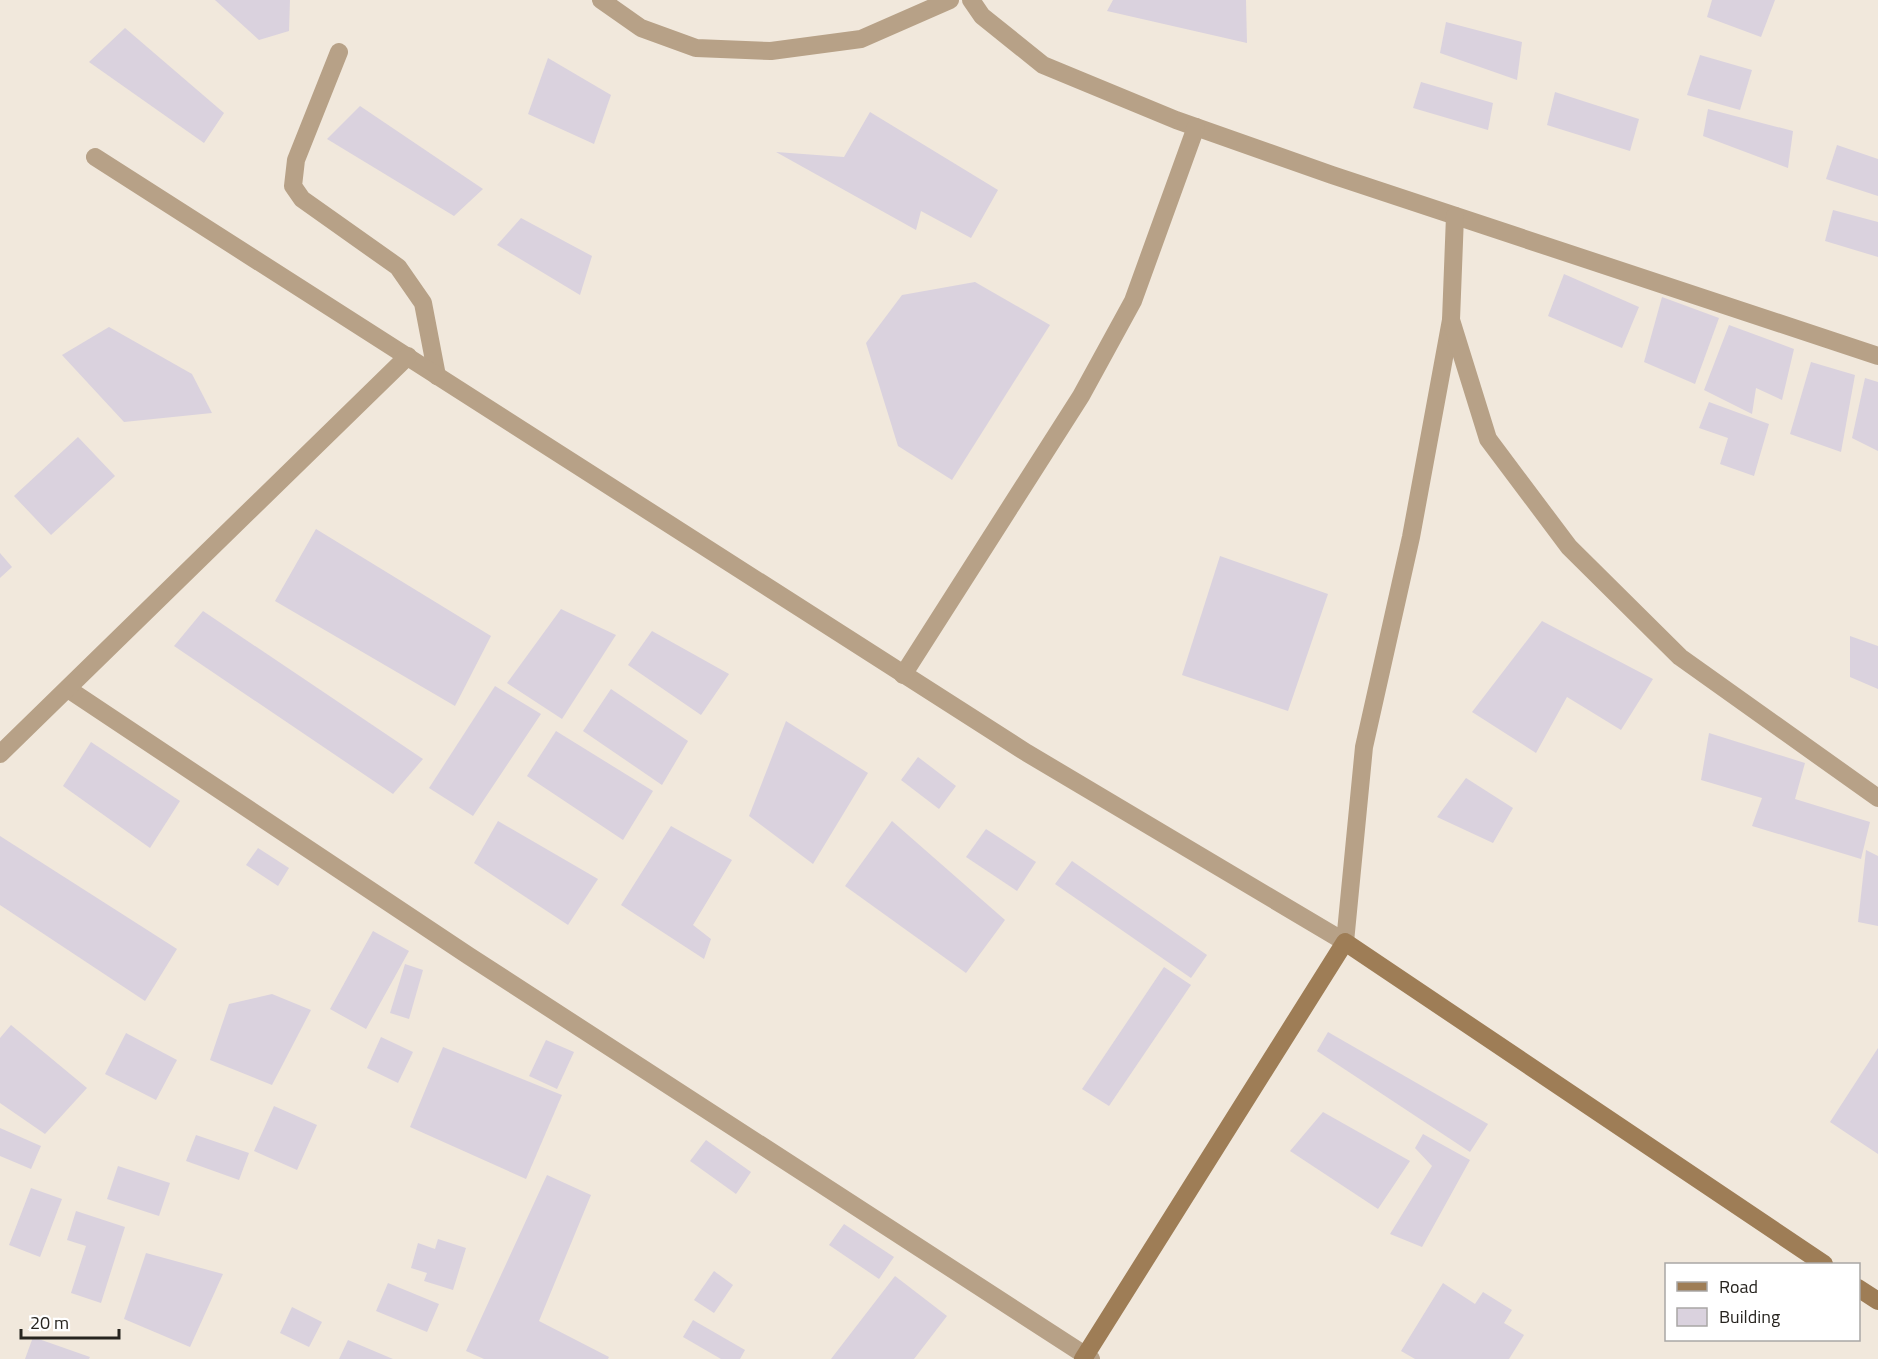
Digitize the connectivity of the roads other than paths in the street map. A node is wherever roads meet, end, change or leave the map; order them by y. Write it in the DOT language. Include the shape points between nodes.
graph roads {
  1 [pos="600,0"];
  2 [pos="950,0"];
  3 [pos="971,0"];
  4 [pos="339,52"];
  5 [pos="1196,127"];
  6 [pos="95,157"];
  7 [pos="1455,216"];
  8 [pos="1451,320"];
  9 [pos="408,356"];
  10 [pos="1878,356"];
  11 [pos="437,376"];
  12 [pos="903,675"];
  13 [pos="68,689"];
  14 [pos="0,754"];
  15 [pos="1878,798"];
  16 [pos="1345,942"];
  17 [pos="1823,1263"];
  18 [pos="1860,1289"];
  19 [pos="1878,1301"];
  20 [pos="1086,1358"];
  1 -- 2 [label="street" via="641,28 696,48 771,51 861,39"];
  3 -- 5 [label="street" via="982,16 1043,64"];
  4 -- 11 [label="street" via="296,160 293,186 302,199 398,267 423,303"];
  5 -- 7 [label="street"];
  5 -- 12 [label="street" via="1133,301 1081,396"];
  6 -- 9 [label="street"];
  7 -- 8 [label="street"];
  7 -- 10 [label="street"];
  8 -- 15 [label="street" via="1488,440 1569,547 1680,657"];
  8 -- 16 [label="street" via="1411,537 1364,747"];
  9 -- 11 [label="street"];
  9 -- 13 [label="street"];
  11 -- 12 [label="street"];
  12 -- 16 [label="street"];
  13 -- 14 [label="street"];
  13 -- 20 [label="street"];
  16 -- 17 [label="street"];
  16 -- 20 [label="street"];
  18 -- 19 [label="street"];
}
